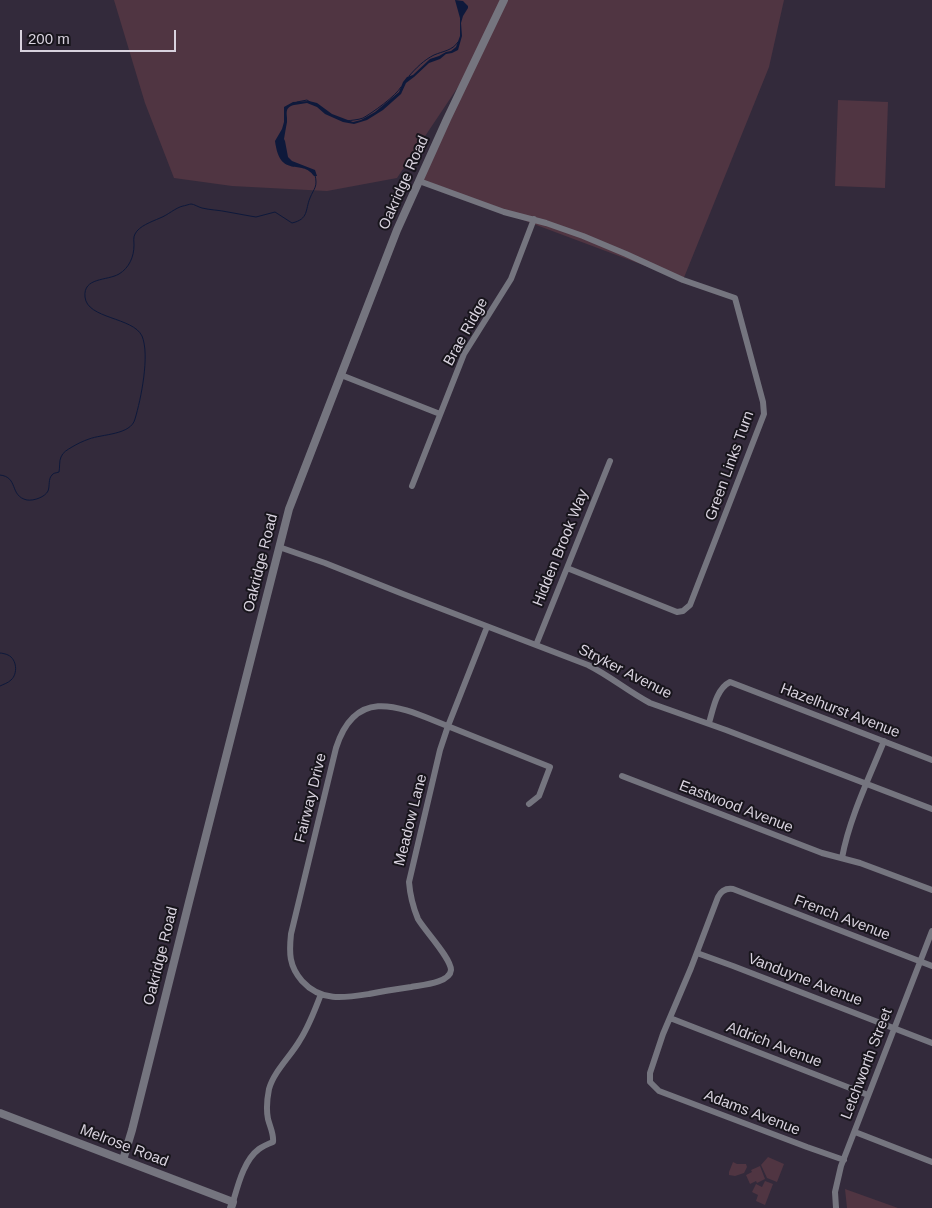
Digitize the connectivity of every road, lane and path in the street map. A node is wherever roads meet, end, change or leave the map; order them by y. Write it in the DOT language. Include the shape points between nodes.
graph roads {
  1 [pos="504,0"];
  2 [pos="419,181"];
  3 [pos="534,220"];
  4 [pos="341,375"];
  5 [pos="440,414"];
  6 [pos="610,460"];
  7 [pos="412,486"];
  8 [pos="278,547"];
  9 [pos="567,568"];
  10 [pos="486,627"];
  11 [pos="536,645"];
  12 [pos="709,724"];
  13 [pos="448,726"];
  14 [pos="884,741"];
  15 [pos="932,760"];
  16 [pos="622,776"];
  17 [pos="867,784"];
  18 [pos="529,804"];
  19 [pos="932,809"];
  20 [pos="842,858"];
  21 [pos="932,890"];
  22 [pos="932,931"];
  23 [pos="697,953"];
  24 [pos="921,961"];
  25 [pos="932,966"];
  26 [pos="411,987"];
  27 [pos="321,994"];
  28 [pos="670,1018"];
  29 [pos="894,1028"];
  30 [pos="932,1042"];
  31 [pos="868,1095"];
  32 [pos="0,1113"];
  33 [pos="854,1132"];
  34 [pos="123,1160"];
  35 [pos="844,1160"];
  36 [pos="932,1162"];
  37 [pos="232,1205"];
  38 [pos="836,1208"];
  1 -- 2 [label="street, Oakridge Road"];
  2 -- 3 [label="street, Green Links Turn"];
  2 -- 4 [label="street, Oakridge Road"];
  3 -- 5 [label="street, Brae Ridge" via="511,279 464,354"];
  3 -- 9 [label="street, Green Links Turn" via="558,226 683,280 735,298 763,402 764,414 690,605 683,611 677,612"];
  4 -- 5 [label="street"];
  4 -- 8 [label="street, Oakridge Road" via="292,501"];
  5 -- 7 [label="street, Brae Ridge"];
  6 -- 9 [label="street, Hidden Brook Way"];
  8 -- 10 [label="street, Stryker Avenue"];
  8 -- 34 [label="street, Oakridge Road"];
  9 -- 11 [label="street, Hidden Brook Way"];
  10 -- 11 [label="street, Stryker Avenue"];
  10 -- 13 [label="street, Meadow Lane"];
  11 -- 12 [label="street, Stryker Avenue" via="598,670 650,703"];
  12 -- 14 [label="street, Hazelhurst Avenue" via="719,694 730,682"];
  12 -- 17 [label="street, Stryker Avenue"];
  13 -- 18 [label="street, Fairway Drive" via="550,767 539,796"];
  13 -- 26 [label="street, Meadow Lane" via="409,882 419,920 451,970 446,979"];
  13 -- 27 [label="street, Fairway Drive" via="395,706 379,706 358,713 342,732 289,950 298,976"];
  14 -- 15 [label="street, Hazelhurst Avenue"];
  14 -- 17 [label="street"];
  16 -- 20 [label="street, Eastwood Avenue"];
  17 -- 19 [label="street, Stryker Avenue"];
  17 -- 20 [label="street"];
  20 -- 21 [label="street"];
  22 -- 24 [label="street, Letchworth Street"];
  23 -- 24 [label="street, French Avenue" via="720,893 730,888"];
  23 -- 28 [label="street"];
  23 -- 29 [label="street, Vanduyne Avenue"];
  24 -- 25 [label="street, French Avenue"];
  24 -- 29 [label="street, Letchworth Street"];
  26 -- 27 [label="street, Fairway Drive" via="344,998"];
  27 -- 37 [label="street" via="301,1039 269,1089 267,1111 274,1139 252,1156"];
  28 -- 31 [label="street, Aldrich Avenue"];
  28 -- 35 [label="street, Adams Avenue" via="650,1073 653,1086"];
  29 -- 30 [label="street, Vanduyne Avenue"];
  29 -- 31 [label="street, Letchworth Street"];
  31 -- 33 [label="street, Letchworth Street"];
  32 -- 34 [label="street, Melrose Road"];
  33 -- 35 [label="street, Letchworth Street"];
  33 -- 36 [label="street"];
  34 -- 37 [label="street, Melrose Road"];
  35 -- 38 [label="street, Letchworth Street" via="836,1186"];
}
